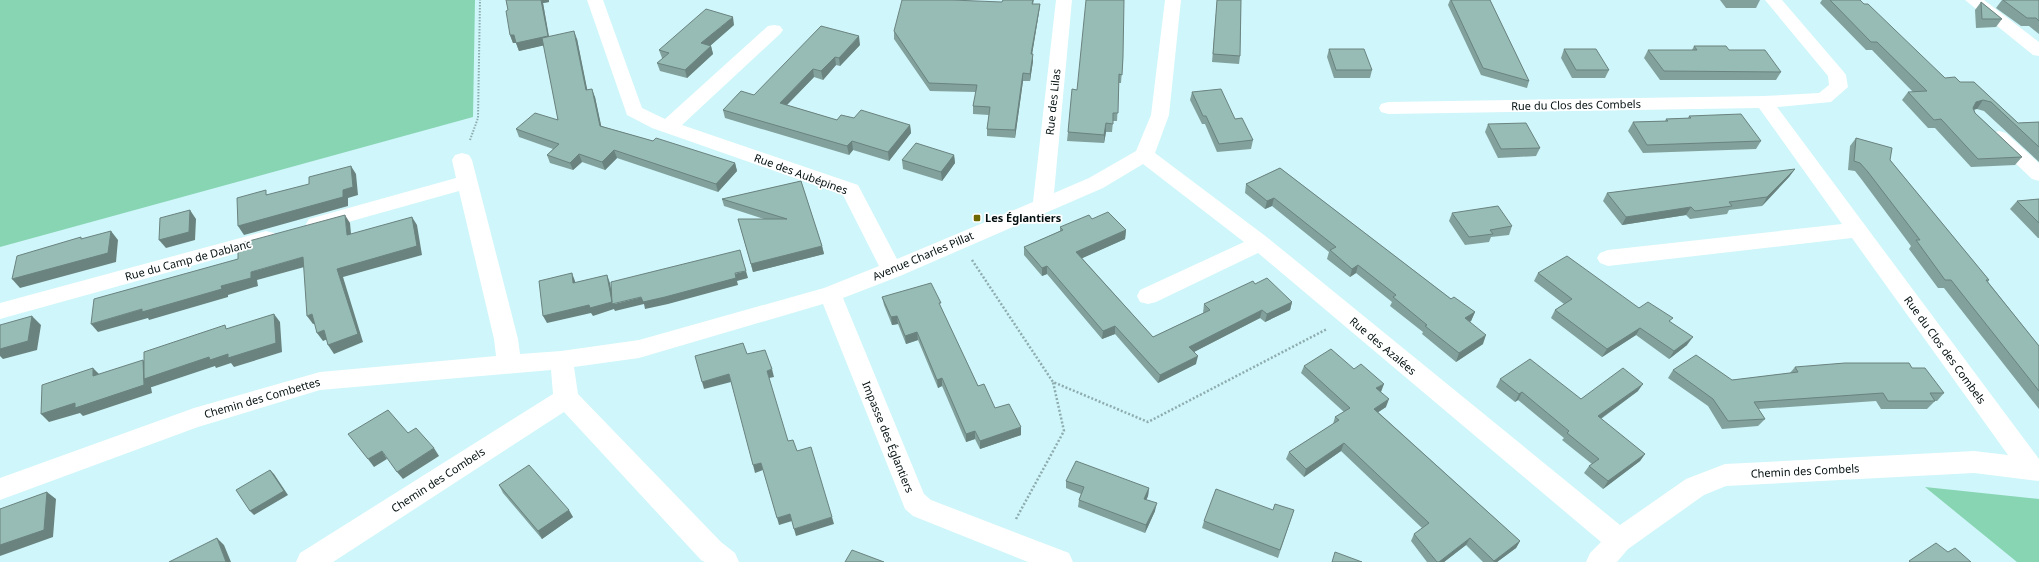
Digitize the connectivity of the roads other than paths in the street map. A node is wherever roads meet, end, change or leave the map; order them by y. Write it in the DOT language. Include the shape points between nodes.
graph roads {
  1 [pos="595,0"];
  2 [pos="1064,0"];
  3 [pos="1173,0"];
  4 [pos="1773,0"];
  5 [pos="1973,0"];
  6 [pos="774,30"];
  7 [pos="2039,51"];
  8 [pos="1764,102"];
  9 [pos="1388,108"];
  10 [pos="668,127"];
  11 [pos="1988,127"];
  12 [pos="1144,155"];
  13 [pos="462,160"];
  14 [pos="2039,174"];
  15 [pos="468,182"];
  16 [pos="1043,205"];
  17 [pos="1857,230"];
  18 [pos="1260,243"];
  19 [pos="1608,258"];
  20 [pos="892,270"];
  21 [pos="830,294"];
  22 [pos="1148,296"];
  23 [pos="0,312"];
  24 [pos="561,360"];
  25 [pos="509,364"];
  26 [pos="566,398"];
  27 [pos="2036,470"];
  28 [pos="0,489"];
  29 [pos="1619,541"];
  30 [pos="310,562"];
  31 [pos="726,562"];
  32 [pos="1059,562"];
  33 [pos="1600,562"];
  1 -- 10 [label="street, Rue des Aubépines" via="634,111"];
  2 -- 16 [label="street, Rue des Lilas"];
  3 -- 12 [label="street" via="1160,115"];
  4 -- 8 [label="street, Rue du Clos des Combels" via="1838,75 1840,87 1824,98"];
  5 -- 7 [label="street"];
  6 -- 10 [label="street"];
  8 -- 9 [label="street, Rue du Clos des Combels"];
  8 -- 17 [label="street, Rue du Clos des Combels"];
  10 -- 20 [label="street, Rue des Aubépines" via="851,190"];
  11 -- 14 [label="street"];
  12 -- 16 [label="street, Avenue Charles Pillat" via="1096,183"];
  12 -- 18 [label="street, Rue des Azalées"];
  13 -- 15 [label="street"];
  15 -- 23 [label="street, Rue du Camp de Dablanc"];
  15 -- 25 [label="street" via="506,339"];
  16 -- 20 [label="street, Avenue Charles Pillat"];
  17 -- 19 [label="street"];
  17 -- 27 [label="street, Rue du Clos des Combels"];
  18 -- 22 [label="street"];
  18 -- 29 [label="street, Rue des Azalées"];
  20 -- 21 [label="street, Avenue Charles Pillat"];
  21 -- 24 [label="street, Avenue Charles Pillat" via="639,349"];
  21 -- 32 [label="street, Impasse des Églantiers" via="914,501 922,508"];
  24 -- 25 [label="street, Chemin des Combettes"];
  24 -- 26 [label="street"];
  25 -- 28 [label="street, Chemin des Combettes" via="320,381 194,418"];
  26 -- 30 [label="street, Chemin des Combels"];
  26 -- 31 [label="street" via="711,551"];
  27 -- 29 [label="street, Chemin des Combels" via="1974,462 1726,475 1695,487"];
  29 -- 33 [label="street, Chemin des Combels"];
}
